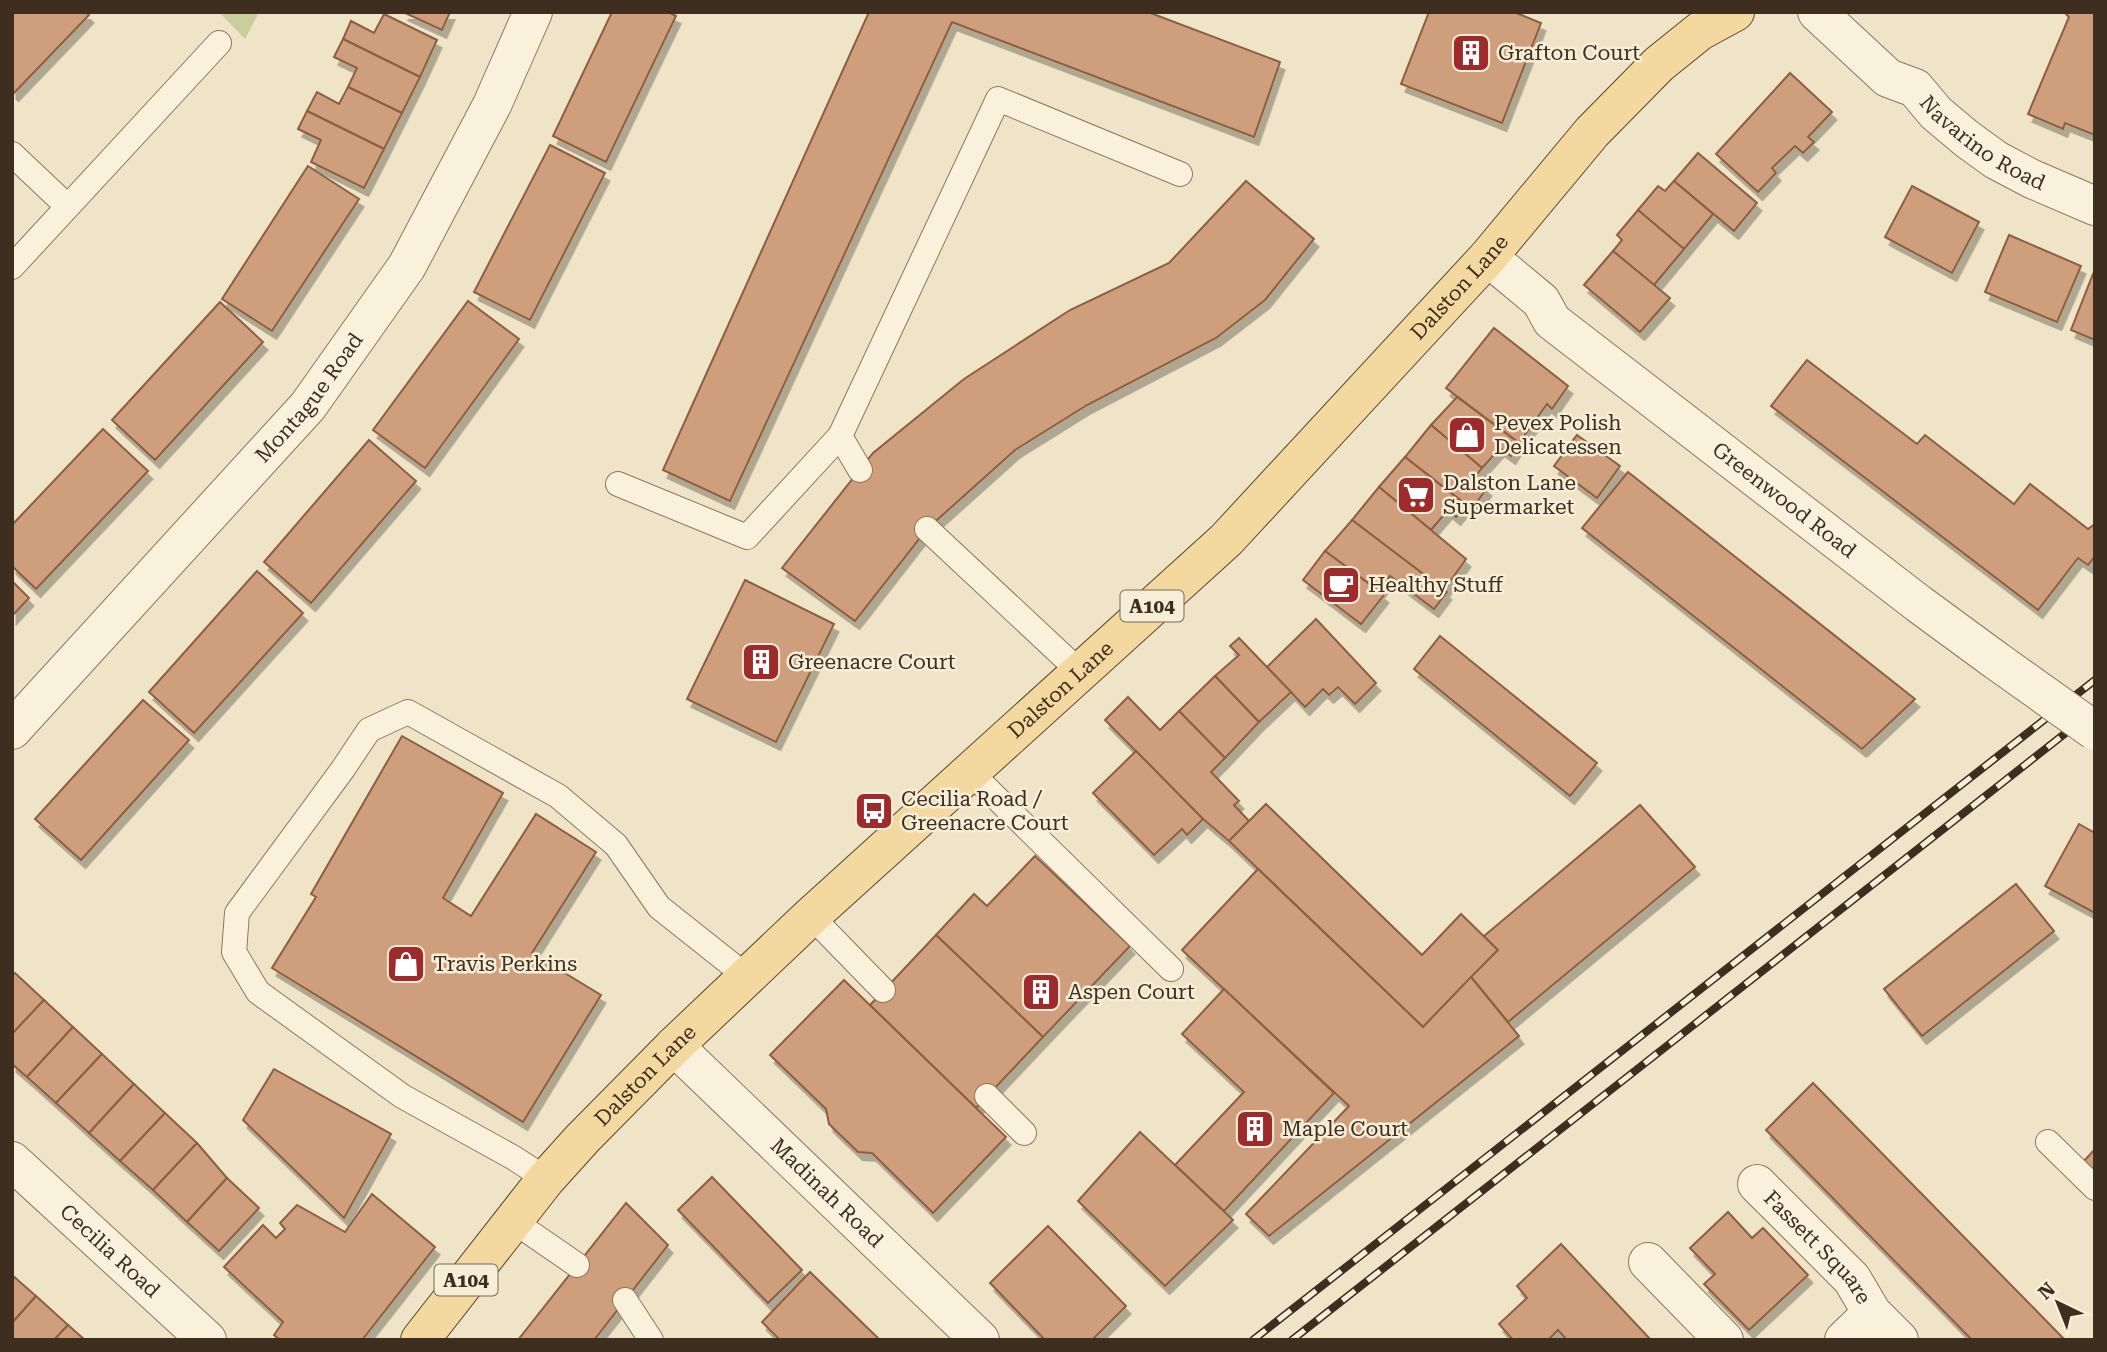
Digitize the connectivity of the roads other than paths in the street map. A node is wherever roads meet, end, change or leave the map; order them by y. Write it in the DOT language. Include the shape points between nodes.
graph roads {
  1 [pos="533,12"];
  2 [pos="1735,12"];
  3 [pos="1817,12"];
  4 [pos="219,43"];
  5 [pos="12,154"];
  6 [pos="1180,174"];
  7 [pos="67,206"];
  8 [pos="2095,206"];
  9 [pos="1488,257"];
  10 [pos="12,267"];
  11 [pos="840,436"];
  12 [pos="860,470"];
  13 [pos="618,484"];
  14 [pos="927,529"];
  15 [pos="1080,672"];
  16 [pos="12,730"];
  17 [pos="2095,731"];
  18 [pos="970,772"];
  19 [pos="811,916"];
  20 [pos="1171,969"];
  21 [pos="746,976"];
  22 [pos="883,990"];
  23 [pos="674,1046"];
  24 [pos="988,1096"];
  25 [pos="1024,1133"];
  26 [pos="2048,1142"];
  27 [pos="12,1161"];
  28 [pos="546,1179"];
  29 [pos="1757,1184"];
  30 [pos="2095,1188"];
  31 [pos="513,1221"];
  32 [pos="1648,1262"];
  33 [pos="577,1265"];
  34 [pos="625,1300"];
  35 [pos="1872,1313"];
  36 [pos="207,1340"];
  37 [pos="420,1340"];
  38 [pos="651,1340"];
  39 [pos="980,1340"];
  40 [pos="1724,1340"];
  41 [pos="1844,1340"];
  42 [pos="1899,1340"];
  1 -- 16 [label="street, Montague Road" via="492,105 407,267 308,406"];
  2 -- 9 [label="main road, Dalston Lane / A104" via="1700,31 1659,64 1592,132"];
  3 -- 8 [label="street, Navarino Road" via="1888,78 1915,88 1936,113 1996,160"];
  4 -- 7 [label="lane"];
  5 -- 7 [label="lane"];
  6 -- 11 [label="lane" via="998,99"];
  7 -- 10 [label="lane"];
  9 -- 15 [label="main road, Dalston Lane / A104" via="1226,540"];
  9 -- 17 [label="street, Greenwood Road, bridge" via="1542,301 1552,321 1919,604"];
  11 -- 12 [label="lane"];
  11 -- 13 [label="lane" via="747,537"];
  14 -- 15 [label="lane"];
  15 -- 18 [label="main road, Dalston Lane / A104"];
  18 -- 19 [label="main road, Dalston Lane / A104"];
  18 -- 20 [label="lane"];
  19 -- 21 [label="main road, Dalston Lane / A104"];
  19 -- 22 [label="lane"];
  21 -- 23 [label="main road, Dalston Lane / A104"];
  21 -- 28 [label="lane" via="659,907 616,845 558,796 408,712 369,730 237,913 234,952 258,992 402,1096"];
  23 -- 28 [label="main road, Dalston Lane / A104"];
  23 -- 39 [label="street, Madinah Road"];
  24 -- 25 [label="lane"];
  26 -- 30 [label="lane"];
  27 -- 36 [label="street, Cecilia Road"];
  28 -- 31 [label="main road, Dalston Lane / A104"];
  29 -- 35 [label="street, Fassett Square" via="1852,1279"];
  31 -- 33 [label="lane"];
  31 -- 37 [label="main road, Dalston Lane / A104"];
  32 -- 40 [label="street"];
  34 -- 38 [label="lane"];
  35 -- 41 [label="street, Fassett Square"];
  35 -- 42 [label="street, Fassett Square"];
}
